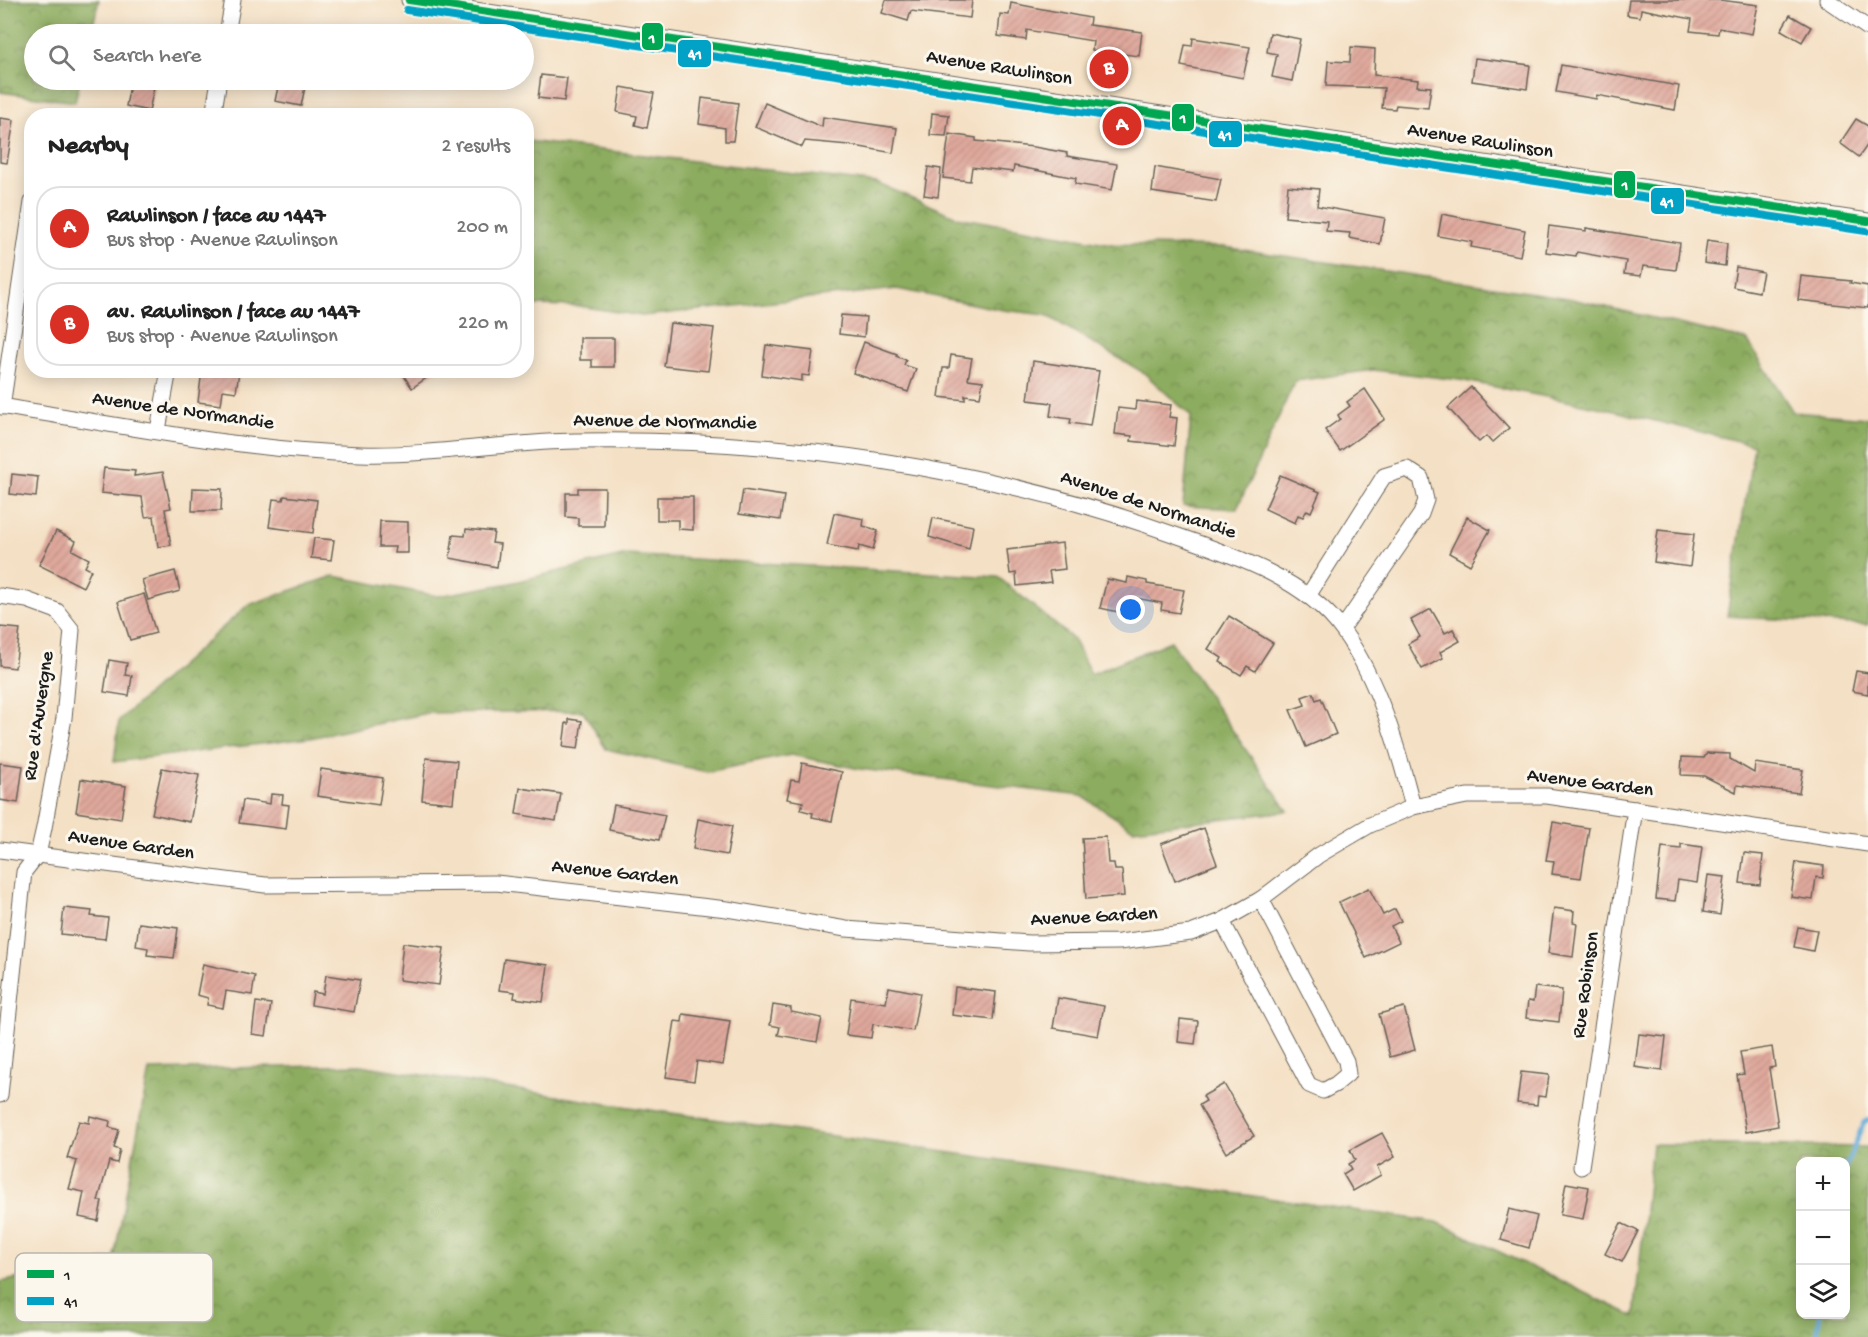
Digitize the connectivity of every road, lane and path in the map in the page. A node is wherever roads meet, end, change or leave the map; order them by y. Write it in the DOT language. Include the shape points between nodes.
graph roads {
  1 [pos="233,0"];
  2 [pos="409,0"];
  3 [pos="1827,0"];
  4 [pos="229,24"];
  5 [pos="1868,28"];
  6 [pos="217,90"];
  7 [pos="214,108"];
  8 [pos="1868,221"];
  9 [pos="24,255"];
  10 [pos="168,378"];
  11 [pos="1,406"];
  12 [pos="158,430"];
  13 [pos="1308,596"];
  14 [pos="0,597"];
  15 [pos="1342,629"];
  16 [pos="1413,807"];
  17 [pos="1635,809"];
  18 [pos="1868,844"];
  19 [pos="0,850"];
  20 [pos="38,854"];
  21 [pos="1261,899"];
  22 [pos="1221,921"];
  23 [pos="0,1095"];
  24 [pos="1581,1167"];
  1 -- 4 [label="street"];
  2 -- 8 [label="street, Avenue Rawlinson"];
  3 -- 5 [label="street"];
  6 -- 7 [label="street"];
  9 -- 11 [label="street"];
  10 -- 12 [label="street"];
  11 -- 12 [label="street, Avenue de Normandie"];
  12 -- 13 [label="street, Avenue de Normandie" via="245,444 363,454 584,441 770,446 877,461 976,478 1151,526 1251,562"];
  13 -- 15 [label="street, Avenue de Normandie"];
  13 -- 15 [label="street" via="1384,476 1407,469 1421,478 1426,500 1421,514"];
  14 -- 20 [label="street, Rue d'Auvergne" via="27,600 57,611 72,630 64,718"];
  15 -- 16 [label="street, Avenue de Normandie" via="1371,680"];
  16 -- 17 [label="street, Avenue Garden" via="1467,796 1536,796"];
  16 -- 21 [label="street, Avenue Garden" via="1340,843"];
  17 -- 18 [label="street, Avenue Garden"];
  17 -- 24 [label="street, Rue Robinson"];
  19 -- 20 [label="street, Avenue Garden"];
  20 -- 22 [label="street, Avenue Garden" via="265,885 496,883 716,908 846,929 1029,943 1119,942 1191,933"];
  20 -- 23 [label="street, Rue d'Auvergne" via="24,872"];
  21 -- 22 [label="street, Avenue Garden"];
  21 -- 22 [label="street" via="1346,1061 1347,1074 1331,1088 1323,1091 1309,1085"];
}
